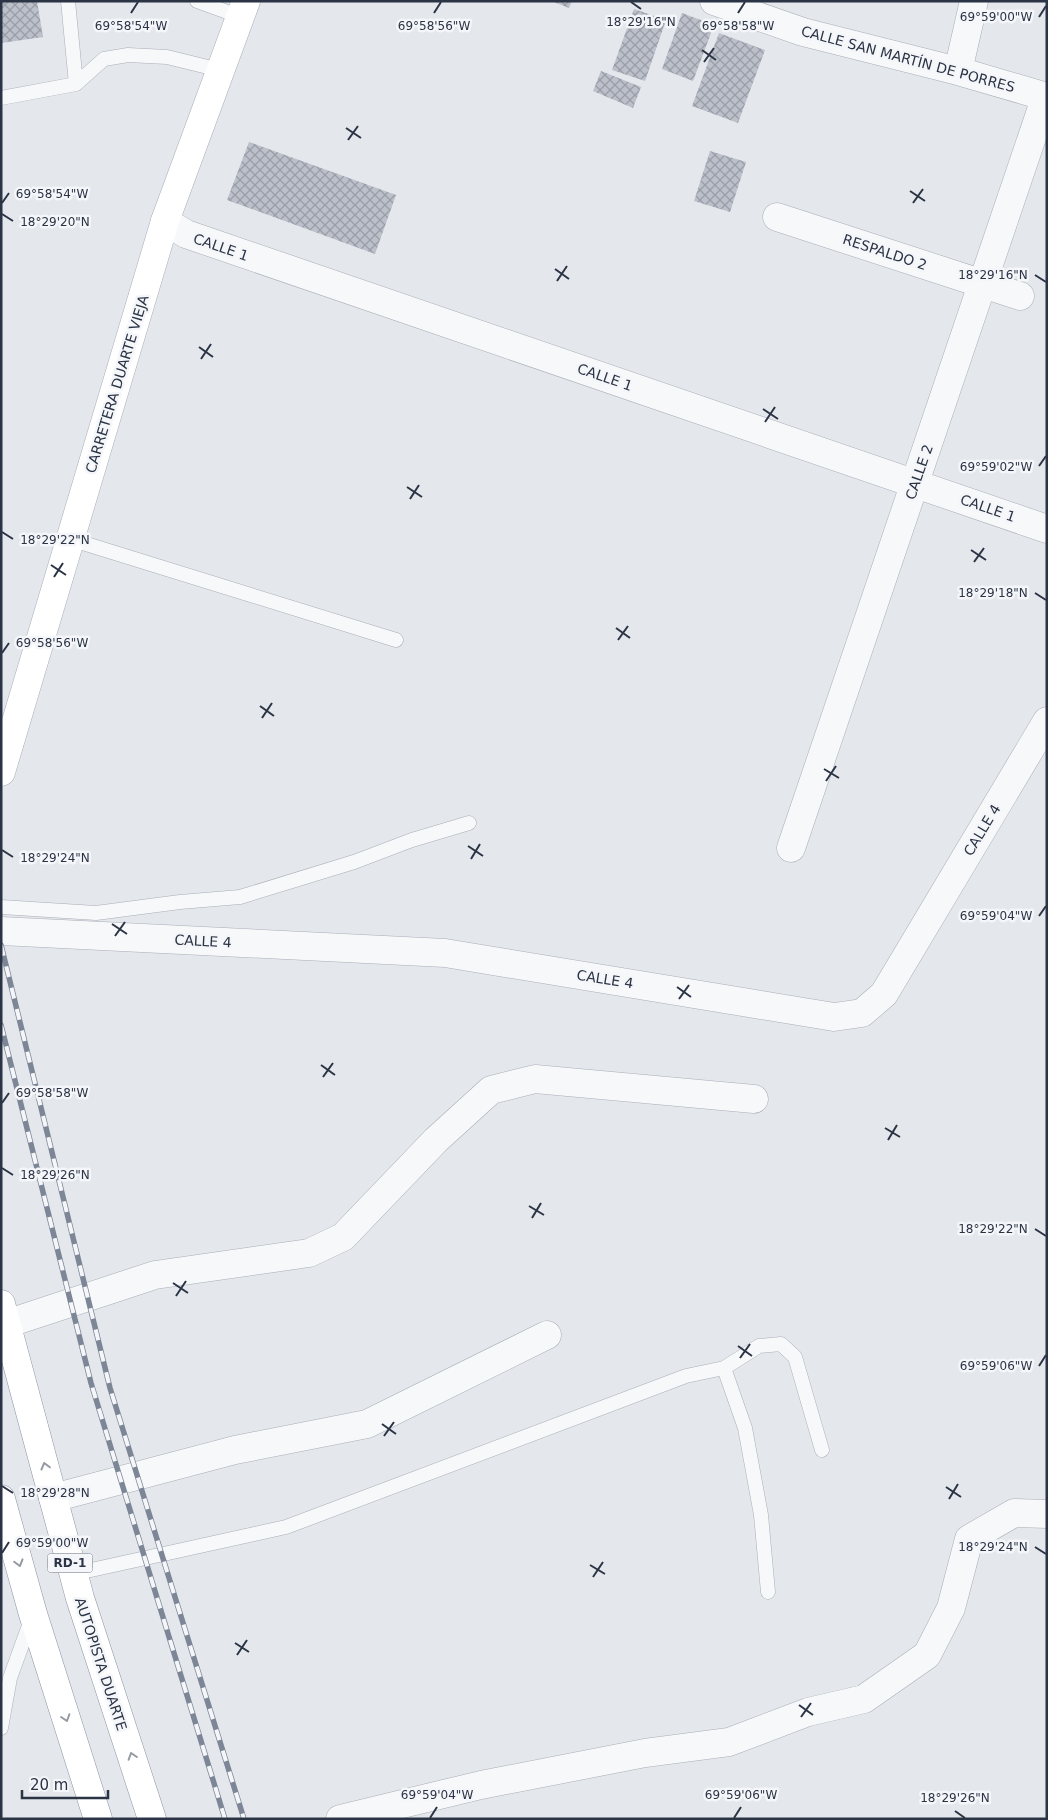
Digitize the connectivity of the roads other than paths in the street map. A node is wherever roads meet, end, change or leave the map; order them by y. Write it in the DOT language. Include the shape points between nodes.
graph roads {
  1 [pos="68,1"];
  2 [pos="197,1"];
  3 [pos="714,1"];
  4 [pos="974,1"];
  5 [pos="244,9"];
  6 [pos="220,70"];
  7 [pos="958,71"];
  8 [pos="76,84"];
  9 [pos="1046,96"];
  10 [pos="1,98"];
  11 [pos="777,218"];
  12 [pos="165,221"];
  13 [pos="982,283"];
  14 [pos="1020,296"];
  15 [pos="915,483"];
  16 [pos="1047,529"];
  17 [pos="70,540"];
  18 [pos="396,640"];
  19 [pos="1047,721"];
  20 [pos="2,767"];
  21 [pos="469,823"];
  22 [pos="791,848"];
  23 [pos="1,908"];
  24 [pos="1,931"];
  25 [pos="754,1099"];
  26 [pos="4,1314"];
  27 [pos="547,1335"];
  28 [pos="724,1368"];
  29 [pos="822,1450"];
  30 [pos="53,1498"];
  31 [pos="1,1499"];
  32 [pos="1047,1514"];
  33 [pos="73,1574"];
  34 [pos="768,1592"];
  35 [pos="33,1614"];
  36 [pos="1,1728"];
  37 [pos="98,1819"];
  38 [pos="152,1819"];
  39 [pos="340,1819"];
  1 -- 8 [label="lane"];
  2 -- 5 [label="lane"];
  3 -- 7 [label="street, CALLE SAN MARTÍN DE PORRES" via="803,32"];
  4 -- 7 [label="street"];
  5 -- 6 [label="main road, CARRETERA DUARTE VIEJA"];
  6 -- 8 [label="lane" via="167,57 128,55 104,59"];
  6 -- 12 [label="main road, CARRETERA DUARTE VIEJA"];
  7 -- 9 [label="street, CALLE SAN MARTÍN DE PORRES"];
  8 -- 10 [label="lane"];
  9 -- 13 [label="street, CALLE 2"];
  11 -- 13 [label="street, RESPALDO 2"];
  12 -- 15 [label="street, CALLE 1" via="186,234"];
  12 -- 17 [label="main road, CARRETERA DUARTE VIEJA"];
  13 -- 14 [label="street, RESPALDO 2"];
  13 -- 15 [label="street, CALLE 2"];
  15 -- 16 [label="street, CALLE 1"];
  15 -- 22 [label="street, CALLE 2"];
  17 -- 18 [label="lane"];
  17 -- 20 [label="main road, CARRETERA DUARTE VIEJA"];
  19 -- 24 [label="street, CALLE 4" via="884,994 862,1013 834,1017 445,953"];
  21 -- 23 [label="lane" via="240,897 96,913"];
  25 -- 26 [label="street" via="535,1079 491,1090 436,1140 343,1237 309,1253 155,1275"];
  30 -- 26 [label="main road, AUTOPISTA DUARTE / RD-1, one-way"];
  27 -- 30 [label="street" via="367,1424 235,1450"];
  28 -- 29 [label="lane" via="759,1346 781,1344 795,1356"];
  28 -- 33 [label="lane" via="686,1376 286,1528"];
  28 -- 34 [label="lane" via="745,1428 761,1515"];
  30 -- 33 [label="main road, AUTOPISTA DUARTE / RD-1"];
  31 -- 35 [label="main road, one-way"];
  32 -- 39 [label="street" via="1014,1513 969,1539 951,1608 927,1655 864,1700 808,1712 729,1742 645,1753 481,1785"];
  38 -- 33 [label="main road, AUTOPISTA DUARTE / RD-1, one-way"];
  35 -- 36 [label="lane" via="10,1678"];
  35 -- 37 [label="main road, one-way"];
}
